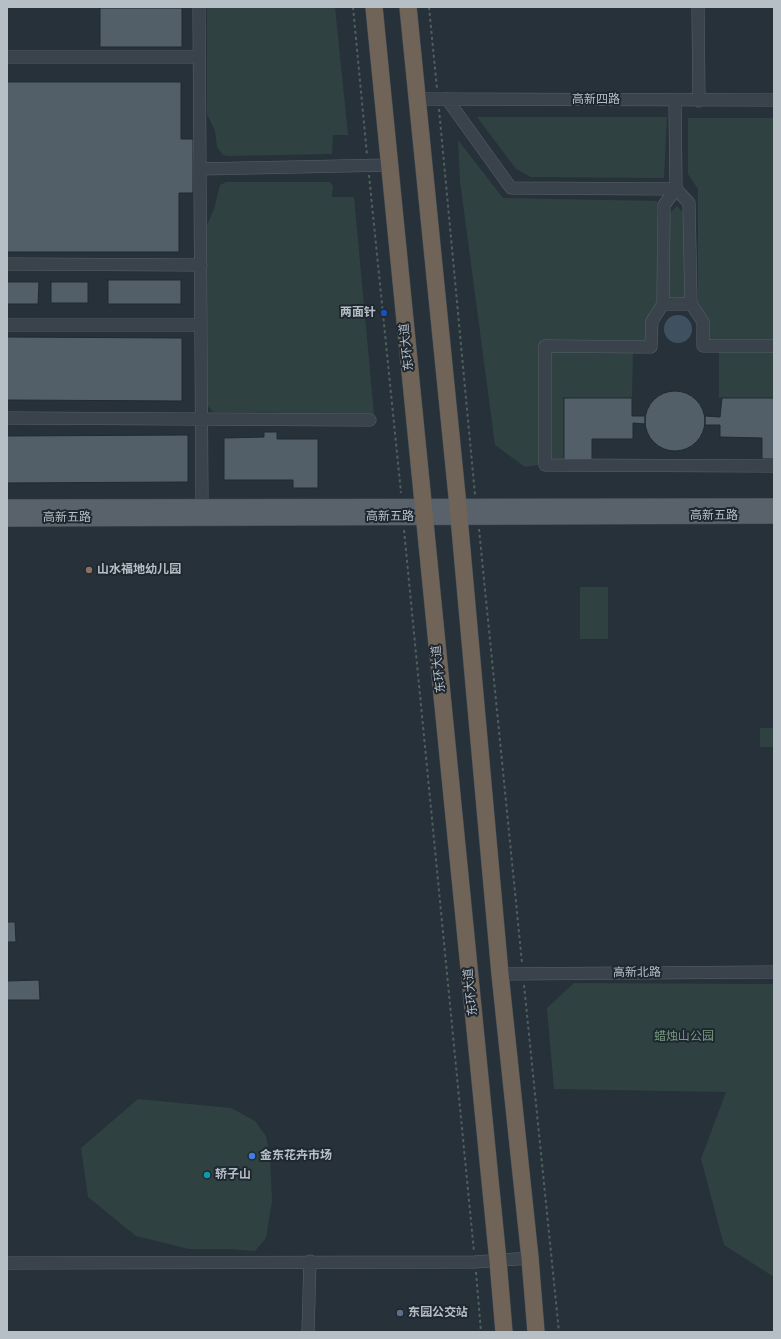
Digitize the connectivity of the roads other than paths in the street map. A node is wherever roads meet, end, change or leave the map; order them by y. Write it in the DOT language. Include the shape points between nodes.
graph roads {
  1 [pos="199,7"];
  2 [pos="374,7"];
  3 [pos="408,7"];
  4 [pos="698,7"];
  5 [pos="7,57"];
  6 [pos="199,57"];
  7 [pos="417,99"];
  8 [pos="442,99"];
  9 [pos="774,100"];
  10 [pos="675,101"];
  11 [pos="699,101"];
  12 [pos="389,165"];
  13 [pos="200,170"];
  14 [pos="676,189"];
  15 [pos="7,264"];
  16 [pos="200,264"];
  17 [pos="662,304"];
  18 [pos="691,304"];
  19 [pos="7,325"];
  20 [pos="201,325"];
  21 [pos="774,346"];
  22 [pos="7,418"];
  23 [pos="202,419"];
  24 [pos="370,420"];
  25 [pos="774,466"];
  26 [pos="202,506"];
  27 [pos="774,506"];
  28 [pos="7,507"];
  29 [pos="403,511"];
  30 [pos="424,511"];
  31 [pos="458,511"];
  32 [pos="477,511"];
  33 [pos="774,516"];
  34 [pos="7,518"];
  35 [pos="774,972"];
  36 [pos="500,974"];
  37 [pos="530,1258"];
  38 [pos="498,1261"];
  39 [pos="310,1262"];
  40 [pos="7,1263"];
  41 [pos="308,1332"];
  42 [pos="504,1332"];
  43 [pos="536,1332"];
  1 -- 6 [label="street"];
  2 -- 12 [label="highway, 东环大道"];
  3 -- 7 [label="highway"];
  4 -- 11 [label="street"];
  5 -- 6 [label="street"];
  6 -- 13 [label="street"];
  7 -- 8 [label="street, 高新四路"];
  7 -- 31 [label="highway"];
  8 -- 10 [label="street, 高新四路"];
  8 -- 14 [label="street" via="511,188"];
  9 -- 11 [label="street, 高新四路"];
  10 -- 11 [label="street, 高新四路"];
  10 -- 14 [label="street"];
  12 -- 13 [label="street"];
  12 -- 30 [label="highway, 东环大道"];
  13 -- 16 [label="street"];
  14 -- 17 [label="street" via="664,205"];
  14 -- 18 [label="street" via="689,203"];
  15 -- 16 [label="street"];
  16 -- 20 [label="street"];
  17 -- 18 [label="street"];
  17 -- 25 [label="street" via="652,321 651,347 545,346 545,465"];
  18 -- 21 [label="street" via="703,322 703,346"];
  19 -- 20 [label="street"];
  20 -- 23 [label="street"];
  22 -- 23 [label="street"];
  23 -- 24 [label="street"];
  23 -- 26 [label="street"];
  26 -- 28 [label="main road, 高新五路"];
  26 -- 29 [label="main road, 高新五路"];
  27 -- 32 [label="main road, 高新五路"];
  29 -- 30 [label="main road, 高新五路"];
  29 -- 34 [label="main road, 高新五路"];
  30 -- 31 [label="main road, 高新五路"];
  30 -- 38 [label="highway, 东环大道"];
  31 -- 32 [label="main road, 高新五路"];
  31 -- 36 [label="highway"];
  32 -- 33 [label="main road, 高新五路"];
  35 -- 36 [label="street, 高新北路"];
  36 -- 37 [label="highway"];
  37 -- 38 [label="street"];
  37 -- 43 [label="highway"];
  38 -- 39 [label="street"];
  38 -- 42 [label="highway, 东环大道"];
  39 -- 40 [label="street"];
  39 -- 41 [label="street"];
}
